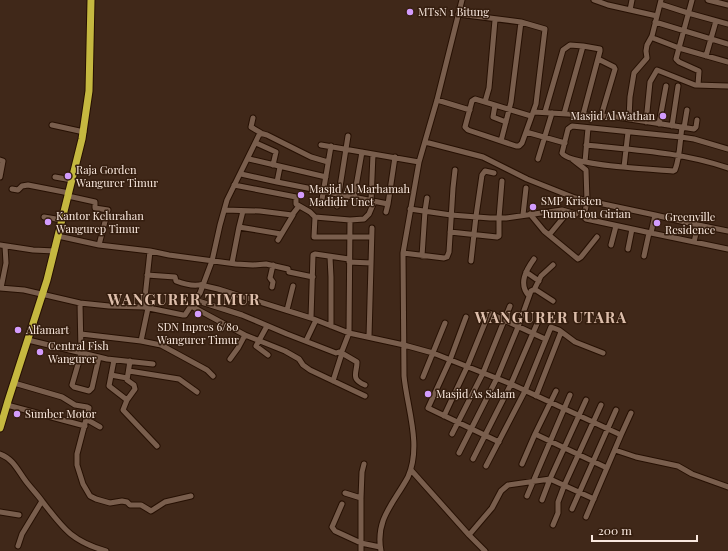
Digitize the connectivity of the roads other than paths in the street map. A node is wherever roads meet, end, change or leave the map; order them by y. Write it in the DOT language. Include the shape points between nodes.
graph roads {
  1 [pos="91,0"];
  2 [pos="462,0"];
  3 [pos="594,0"];
  4 [pos="632,0"];
  5 [pos="692,0"];
  6 [pos="708,0"];
  7 [pos="661,2"];
  8 [pos="609,3"];
  9 [pos="728,6"];
  10 [pos="630,10"];
  11 [pos="688,13"];
  12 [pos="458,14"];
  13 [pos="657,16"];
  14 [pos="495,20"];
  15 [pos="716,21"];
  16 [pos="521,22"];
  17 [pos="655,22"];
  18 [pos="728,24"];
  19 [pos="684,31"];
  20 [pos="652,36"];
  21 [pos="711,39"];
  22 [pos="728,44"];
  23 [pos="583,46"];
  24 [pos="679,48"];
  25 [pos="706,56"];
  26 [pos="598,59"];
  27 [pos="728,62"];
  28 [pos="728,80"];
  29 [pos="698,85"];
  30 [pos="666,86"];
  31 [pos="678,86"];
  32 [pos="726,86"];
  33 [pos="436,100"];
  34 [pos="485,102"];
  35 [pos="495,105"];
  36 [pos="470,110"];
  37 [pos="510,110"];
  38 [pos="687,110"];
  39 [pos="545,112"];
  40 [pos="552,113"];
  41 [pos="532,114"];
  42 [pos="564,114"];
  43 [pos="583,115"];
  44 [pos="601,116"];
  45 [pos="253,118"];
  46 [pos="629,119"];
  47 [pos="697,120"];
  48 [pos="506,122"];
  49 [pos="646,122"];
  50 [pos="658,124"];
  51 [pos="52,125"];
  52 [pos="672,126"];
  53 [pos="588,128"];
  54 [pos="683,128"];
  55 [pos="84,132"];
  56 [pos="526,132"];
  57 [pos="628,132"];
  58 [pos="261,133"];
  59 [pos="348,136"];
  60 [pos="545,137"];
  61 [pos="681,137"];
  62 [pos="501,141"];
  63 [pos="425,142"];
  64 [pos="565,142"];
  65 [pos="256,143"];
  66 [pos="321,145"];
  67 [pos="586,145"];
  68 [pos="331,146"];
  69 [pos="346,148"];
  70 [pos="728,148"];
  71 [pos="626,149"];
  72 [pos="362,152"];
  73 [pos="373,154"];
  74 [pos="678,155"];
  75 [pos="394,157"];
  76 [pos="249,159"];
  77 [pos="538,159"];
  78 [pos="572,159"];
  79 [pos="0,160"];
  80 [pos="328,162"];
  81 [pos="419,162"];
  82 [pos="585,162"];
  83 [pos="273,165"];
  84 [pos="280,167"];
  85 [pos="624,167"];
  86 [pos="728,168"];
  87 [pos="455,170"];
  88 [pos="494,173"];
  89 [pos="241,174"];
  90 [pos="55,176"];
  91 [pos="0,177"];
  92 [pos="326,177"];
  93 [pos="72,180"];
  94 [pos="502,181"];
  95 [pos="276,182"];
  96 [pos="234,185"];
  97 [pos="526,188"];
  98 [pos="12,189"];
  99 [pos="323,192"];
  100 [pos="339,194"];
  101 [pos="68,195"];
  102 [pos="354,198"];
  103 [pos="428,198"];
  104 [pos="372,201"];
  105 [pos="587,201"];
  106 [pos="388,204"];
  107 [pos="321,205"];
  108 [pos="299,206"];
  109 [pos="337,206"];
  110 [pos="410,209"];
  111 [pos="225,210"];
  112 [pos="243,211"];
  113 [pos="425,211"];
  114 [pos="565,211"];
  115 [pos="386,212"];
  116 [pos="530,214"];
  117 [pos="576,214"];
  118 [pos="293,215"];
  119 [pos="451,215"];
  120 [pos="522,215"];
  121 [pos="655,215"];
  122 [pos="44,216"];
  123 [pos="476,216"];
  124 [pos="315,218"];
  125 [pos="499,218"];
  126 [pos="62,220"];
  127 [pos="350,220"];
  128 [pos="698,225"];
  129 [pos="616,226"];
  130 [pos="239,227"];
  131 [pos="372,228"];
  132 [pos="632,229"];
  133 [pos="728,231"];
  134 [pos="450,232"];
  135 [pos="650,233"];
  136 [pos="281,234"];
  137 [pos="474,235"];
  138 [pos="549,235"];
  139 [pos="58,236"];
  140 [pos="372,237"];
  141 [pos="597,237"];
  142 [pos="350,238"];
  143 [pos="278,240"];
  144 [pos="694,242"];
  145 [pos="99,245"];
  146 [pos="611,245"];
  147 [pos="2,246"];
  148 [pos="628,248"];
  149 [pos="728,249"];
  150 [pos="55,251"];
  151 [pos="150,251"];
  152 [pos="403,253"];
  153 [pos="422,256"];
  154 [pos="644,256"];
  155 [pos="330,257"];
  156 [pos="534,259"];
  157 [pos="212,261"];
  158 [pos="349,261"];
  159 [pos="471,261"];
  160 [pos="371,263"];
  161 [pos="232,264"];
  162 [pos="273,265"];
  163 [pos="553,265"];
  164 [pos="526,272"];
  165 [pos="147,275"];
  166 [pos="313,277"];
  167 [pos="539,281"];
  168 [pos="203,284"];
  169 [pos="293,286"];
  170 [pos="272,287"];
  171 [pos="1,288"];
  172 [pos="534,290"];
  173 [pos="43,294"];
  174 [pos="529,296"];
  175 [pos="196,300"];
  176 [pos="553,301"];
  177 [pos="80,303"];
  178 [pos="212,305"];
  179 [pos="191,306"];
  180 [pos="510,306"];
  181 [pos="146,307"];
  182 [pos="287,310"];
  183 [pos="207,314"];
  184 [pos="466,317"];
  185 [pos="314,319"];
  186 [pos="539,319"];
  187 [pos="504,320"];
  188 [pos="445,323"];
  189 [pos="267,326"];
  190 [pos="331,326"];
  191 [pos="518,327"];
  192 [pos="562,332"];
  193 [pos="349,333"];
  194 [pos="533,333"];
  195 [pos="80,334"];
  196 [pos="245,335"];
  197 [pos="369,337"];
  198 [pos="545,339"];
  199 [pos="28,340"];
  200 [pos="260,340"];
  201 [pos="141,341"];
  202 [pos="306,341"];
  203 [pos="404,345"];
  204 [pos="81,352"];
  205 [pos="341,353"];
  206 [pos="433,353"];
  207 [pos="603,353"];
  208 [pos="268,356"];
  209 [pos="99,358"];
  210 [pos="230,359"];
  211 [pos="114,360"];
  212 [pos="450,360"];
  213 [pos="130,361"];
  214 [pos="152,364"];
  215 [pos="467,367"];
  216 [pos="129,371"];
  217 [pos="482,373"];
  218 [pos="112,375"];
  219 [pos="213,376"];
  220 [pos="423,377"];
  221 [pos="127,378"];
  222 [pos="497,378"];
  223 [pos="333,381"];
  224 [pos="14,383"];
  225 [pos="511,384"];
  226 [pos="365,385"];
  227 [pos="525,391"];
  228 [pos="556,391"];
  229 [pos="197,392"];
  230 [pos="570,395"];
  231 [pos="365,396"];
  232 [pos="536,396"];
  233 [pos="127,400"];
  234 [pos="586,400"];
  235 [pos="550,403"];
  236 [pos="6,405"];
  237 [pos="601,405"];
  238 [pos="564,410"];
  239 [pos="616,410"];
  240 [pos="631,413"];
  241 [pos="444,416"];
  242 [pos="579,416"];
  243 [pos="86,419"];
  244 [pos="458,423"];
  245 [pos="594,423"];
  246 [pos="85,426"];
  247 [pos="100,427"];
  248 [pos="0,428"];
  249 [pos="471,429"];
  250 [pos="608,429"];
  251 [pos="452,434"];
  252 [pos="535,434"];
  253 [pos="485,435"];
  254 [pos="622,435"];
  255 [pos="550,441"];
  256 [pos="499,442"];
  257 [pos="157,446"];
  258 [pos="565,448"];
  259 [pos="615,450"];
  260 [pos="458,453"];
  261 [pos="0,454"];
  262 [pos="579,455"];
  263 [pos="473,459"];
  264 [pos="592,461"];
  265 [pos="364,464"];
  266 [pos="522,464"];
  267 [pos="486,466"];
  268 [pos="607,468"];
  269 [pos="411,470"];
  270 [pos="550,479"];
  271 [pos="532,482"];
  272 [pos="564,486"];
  273 [pos="728,488"];
  274 [pos="345,493"];
  275 [pos="579,493"];
  276 [pos="191,496"];
  277 [pos="528,496"];
  278 [pos="360,498"];
  279 [pos="594,499"];
  280 [pos="542,500"];
  281 [pos="42,501"];
  282 [pos="342,504"];
  283 [pos="572,509"];
  284 [pos="0,512"];
  285 [pos="19,515"];
  286 [pos="586,518"];
  287 [pos="553,525"];
  288 [pos="469,535"];
  289 [pos="360,542"];
  290 [pos="18,546"];
  291 [pos="381,549"];
  292 [pos="106,551"];
  293 [pos="361,551"];
  294 [pos="485,551"];
  1 -- 55 [label="highway" via="89,91"];
  2 -- 12 [label="street"];
  3 -- 8 [label="street"];
  4 -- 10 [label="street"];
  5 -- 11 [label="street"];
  6 -- 9 [label="street"];
  7 -- 11 [label="street"];
  7 -- 13 [label="street"];
  8 -- 10 [label="street"];
  10 -- 13 [label="street"];
  11 -- 15 [label="street"];
  11 -- 19 [label="street"];
  12 -- 14 [label="street"];
  12 -- 33 [label="street"];
  13 -- 17 [label="street"];
  14 -- 16 [label="street"];
  14 -- 34 [label="street" via="489,88"];
  15 -- 18 [label="street"];
  15 -- 21 [label="street"];
  16 -- 37 [label="street"];
  16 -- 41 [label="street" via="545,30"];
  17 -- 19 [label="street"];
  17 -- 20 [label="street"];
  19 -- 21 [label="street"];
  19 -- 24 [label="street"];
  20 -- 24 [label="street"];
  20 -- 46 [label="street" via="647,45 647,58 634,73"];
  21 -- 22 [label="street"];
  21 -- 25 [label="street"];
  23 -- 26 [label="street" via="600,49"];
  23 -- 39 [label="street" via="570,46 563,50"];
  23 -- 42 [label="street"];
  24 -- 25 [label="street"];
  24 -- 29 [label="street" via="676,61 699,71"];
  25 -- 27 [label="street"];
  26 -- 43 [label="street"];
  26 -- 44 [label="street" via="614,66 615,69"];
  28 -- 32 [label="street"];
  29 -- 32 [label="street"];
  29 -- 49 [label="street" via="657,70 650,82"];
  30 -- 50 [label="street"];
  31 -- 52 [label="street"];
  33 -- 36 [label="street"];
  33 -- 63 [label="street"];
  34 -- 35 [label="street"];
  34 -- 36 [label="street" via="473,100"];
  35 -- 37 [label="street"];
  35 -- 48 [label="street" via="493,117"];
  36 -- 62 [label="street" via="465,127"];
  37 -- 41 [label="street"];
  37 -- 48 [label="street"];
  38 -- 54 [label="street"];
  39 -- 40 [label="street"];
  39 -- 41 [label="street"];
  40 -- 42 [label="street"];
  40 -- 60 [label="street"];
  41 -- 56 [label="street"];
  42 -- 43 [label="street"];
  43 -- 44 [label="street"];
  44 -- 46 [label="street"];
  45 -- 58 [label="street" via="251,127"];
  46 -- 49 [label="street"];
  47 -- 54 [label="street" via="695,128"];
  48 -- 62 [label="street"];
  49 -- 50 [label="street"];
  50 -- 52 [label="street"];
  51 -- 55 [label="street"];
  52 -- 54 [label="street"];
  53 -- 57 [label="street"];
  53 -- 64 [label="street" via="570,126"];
  53 -- 67 [label="street"];
  54 -- 61 [label="street"];
  55 -- 93 [label="highway"];
  56 -- 60 [label="street"];
  56 -- 62 [label="street" via="524,141 519,146"];
  57 -- 61 [label="street"];
  57 -- 71 [label="street"];
  58 -- 65 [label="street"];
  58 -- 80 [label="street" via="311,157"];
  59 -- 69 [label="street"];
  60 -- 64 [label="street"];
  60 -- 77 [label="street"];
  61 -- 70 [label="street"];
  61 -- 74 [label="street"];
  63 -- 81 [label="street"];
  63 -- 105 [label="street" via="483,157 527,179"];
  64 -- 78 [label="street" via="563,154"];
  65 -- 76 [label="street"];
  65 -- 83 [label="street" via="276,152"];
  66 -- 68 [label="street"];
  67 -- 71 [label="street"];
  67 -- 82 [label="street"];
  68 -- 69 [label="street"];
  68 -- 80 [label="street"];
  69 -- 72 [label="street"];
  69 -- 100 [label="street"];
  71 -- 74 [label="street"];
  71 -- 85 [label="street"];
  72 -- 73 [label="street"];
  72 -- 102 [label="street"];
  73 -- 75 [label="street"];
  73 -- 104 [label="street"];
  74 -- 85 [label="street" via="676,168 672,171"];
  74 -- 86 [label="street"];
  75 -- 81 [label="street"];
  75 -- 106 [label="street"];
  76 -- 83 [label="street"];
  76 -- 89 [label="street"];
  78 -- 82 [label="street"];
  78 -- 105 [label="street" via="586,170"];
  79 -- 91 [label="street" via="3,161"];
  80 -- 92 [label="street"];
  81 -- 110 [label="street"];
  82 -- 85 [label="street"];
  83 -- 84 [label="street"];
  84 -- 92 [label="street"];
  84 -- 95 [label="street"];
  87 -- 119 [label="street"];
  88 -- 123 [label="street" via="484,173"];
  89 -- 95 [label="street"];
  89 -- 96 [label="street"];
  90 -- 93 [label="street"];
  92 -- 99 [label="street"];
  93 -- 101 [label="highway"];
  94 -- 125 [label="street"];
  95 -- 99 [label="street"];
  96 -- 108 [label="street" via="295,197"];
  96 -- 111 [label="street"];
  97 -- 120 [label="street"];
  98 -- 101 [label="street" via="18,190 28,185"];
  99 -- 100 [label="street"];
  99 -- 107 [label="street"];
  100 -- 102 [label="street"];
  100 -- 109 [label="street"];
  101 -- 126 [label="highway"];
  101 -- 145 [label="street" via="95,202 95,208 108,210"];
  102 -- 104 [label="street"];
  103 -- 113 [label="street"];
  104 -- 106 [label="street"];
  104 -- 127 [label="street" via="369,214 364,219"];
  105 -- 121 [label="street"];
  105 -- 129 [label="street" via="584,217 586,219"];
  106 -- 115 [label="street"];
  108 -- 118 [label="street"];
  108 -- 124 [label="street"];
  110 -- 113 [label="street"];
  110 -- 152 [label="street"];
  111 -- 112 [label="street"];
  111 -- 157 [label="street"];
  112 -- 118 [label="street"];
  112 -- 130 [label="street"];
  113 -- 119 [label="street"];
  113 -- 153 [label="street"];
  114 -- 116 [label="street"];
  114 -- 117 [label="street"];
  114 -- 138 [label="street" via="563,218"];
  116 -- 120 [label="street"];
  116 -- 138 [label="street"];
  118 -- 136 [label="street"];
  119 -- 123 [label="street"];
  119 -- 134 [label="street"];
  120 -- 125 [label="street"];
  121 -- 128 [label="street"];
  121 -- 135 [label="street"];
  122 -- 126 [label="street"];
  123 -- 125 [label="street"];
  123 -- 137 [label="street"];
  124 -- 127 [label="street"];
  124 -- 142 [label="street" via="314,236"];
  125 -- 137 [label="street" via="498,237"];
  126 -- 139 [label="highway"];
  127 -- 142 [label="street"];
  128 -- 133 [label="street"];
  128 -- 144 [label="street"];
  129 -- 132 [label="street"];
  129 -- 146 [label="street"];
  130 -- 136 [label="street"];
  130 -- 161 [label="street"];
  131 -- 140 [label="street"];
  132 -- 135 [label="street"];
  132 -- 148 [label="street"];
  134 -- 137 [label="street"];
  134 -- 153 [label="street" via="449,252 446,258"];
  135 -- 144 [label="street"];
  135 -- 154 [label="street"];
  136 -- 143 [label="street"];
  137 -- 159 [label="street"];
  138 -- 141 [label="street" via="578,259"];
  139 -- 145 [label="street"];
  139 -- 150 [label="highway"];
  140 -- 142 [label="street"];
  140 -- 160 [label="street"];
  142 -- 158 [label="street"];
  144 -- 149 [label="street"];
  145 -- 151 [label="street"];
  147 -- 150 [label="street"];
  147 -- 171 [label="street" via="6,266"];
  150 -- 173 [label="highway"];
  151 -- 157 [label="street"];
  151 -- 165 [label="street"];
  152 -- 153 [label="street"];
  152 -- 203 [label="street"];
  155 -- 158 [label="street"];
  155 -- 166 [label="street" via="313,255"];
  155 -- 190 [label="street"];
  156 -- 164 [label="street"];
  157 -- 161 [label="street"];
  157 -- 168 [label="street"];
  158 -- 160 [label="street"];
  158 -- 193 [label="street"];
  160 -- 197 [label="street"];
  161 -- 162 [label="street"];
  162 -- 166 [label="street"];
  162 -- 170 [label="street" via="270,278 273,282"];
  163 -- 167 [label="street"];
  164 -- 167 [label="street"];
  164 -- 174 [label="street" via="524,288"];
  165 -- 168 [label="street" via="175,277 176,281 190,285"];
  165 -- 181 [label="street"];
  166 -- 185 [label="street"];
  167 -- 172 [label="street"];
  168 -- 175 [label="street"];
  168 -- 182 [label="street"];
  169 -- 182 [label="street"];
  171 -- 173 [label="street"];
  172 -- 174 [label="street"];
  172 -- 176 [label="street"];
  173 -- 177 [label="street"];
  173 -- 199 [label="highway"];
  174 -- 191 [label="street"];
  175 -- 178 [label="street"];
  175 -- 179 [label="street"];
  177 -- 181 [label="street"];
  177 -- 195 [label="street"];
  178 -- 183 [label="street"];
  178 -- 189 [label="street" via="242,314"];
  179 -- 181 [label="street" via="184,315"];
  179 -- 183 [label="street"];
  180 -- 187 [label="street"];
  181 -- 201 [label="street"];
  182 -- 185 [label="street"];
  183 -- 196 [label="street"];
  184 -- 212 [label="street"];
  185 -- 190 [label="street"];
  185 -- 202 [label="street"];
  186 -- 194 [label="street"];
  187 -- 191 [label="street"];
  187 -- 215 [label="street" via="489,313"];
  187 -- 217 [label="street"];
  188 -- 206 [label="street"];
  189 -- 200 [label="street"];
  189 -- 202 [label="street"];
  190 -- 193 [label="street"];
  191 -- 194 [label="street"];
  191 -- 222 [label="street"];
  192 -- 198 [label="street" via="551,327"];
  192 -- 207 [label="street" via="579,344"];
  192 -- 232 [label="street"];
  193 -- 197 [label="street"];
  193 -- 205 [label="street"];
  194 -- 198 [label="street"];
  194 -- 225 [label="street"];
  195 -- 201 [label="street"];
  195 -- 204 [label="street"];
  196 -- 200 [label="street"];
  196 -- 210 [label="street"];
  197 -- 203 [label="street"];
  198 -- 227 [label="street"];
  199 -- 204 [label="street"];
  199 -- 224 [label="highway"];
  200 -- 208 [label="street" via="256,347"];
  200 -- 223 [label="street" via="299,359 310,370"];
  201 -- 219 [label="street" via="161,345 207,370"];
  202 -- 205 [label="street" via="326,350"];
  203 -- 206 [label="street"];
  203 -- 269 [label="street" via="406,394 413,431"];
  204 -- 209 [label="street"];
  205 -- 223 [label="street"];
  205 -- 226 [label="street" via="357,362 356,378"];
  206 -- 212 [label="street"];
  206 -- 220 [label="street"];
  209 -- 209 [label="street" via="90,390 74,387 72,385 81,354"];
  209 -- 211 [label="street"];
  211 -- 213 [label="street"];
  211 -- 218 [label="street"];
  212 -- 215 [label="street"];
  212 -- 241 [label="street" via="428,408"];
  213 -- 214 [label="street"];
  213 -- 216 [label="street"];
  215 -- 217 [label="street"];
  215 -- 241 [label="street"];
  216 -- 221 [label="street"];
  216 -- 229 [label="street" via="179,379"];
  217 -- 222 [label="street"];
  217 -- 244 [label="street"];
  218 -- 221 [label="street"];
  218 -- 233 [label="street" via="109,386"];
  221 -- 233 [label="street" via="135,388"];
  222 -- 225 [label="street"];
  222 -- 249 [label="street"];
  223 -- 231 [label="street"];
  224 -- 236 [label="highway"];
  224 -- 243 [label="street" via="62,396 75,405 87,407 89,408"];
  225 -- 227 [label="street"];
  225 -- 253 [label="street"];
  227 -- 232 [label="street"];
  227 -- 256 [label="street"];
  228 -- 235 [label="street"];
  230 -- 238 [label="street"];
  232 -- 235 [label="street"];
  233 -- 257 [label="street" via="123,410"];
  234 -- 242 [label="street"];
  235 -- 238 [label="street"];
  235 -- 252 [label="street"];
  236 -- 246 [label="street"];
  236 -- 248 [label="highway"];
  237 -- 245 [label="street"];
  238 -- 242 [label="street"];
  238 -- 255 [label="street"];
  239 -- 250 [label="street"];
  240 -- 254 [label="street"];
  241 -- 244 [label="street"];
  242 -- 245 [label="street"];
  242 -- 258 [label="street"];
  243 -- 246 [label="street"];
  243 -- 247 [label="street"];
  244 -- 249 [label="street"];
  244 -- 251 [label="street"];
  245 -- 250 [label="street"];
  245 -- 262 [label="street"];
  246 -- 276 [label="street" via="77,454 77,465 83,484 90,496 96,500 110,503 122,501 141,505 151,511 165,502"];
  249 -- 253 [label="street"];
  249 -- 260 [label="street"];
  250 -- 254 [label="street"];
  250 -- 264 [label="street"];
  252 -- 255 [label="street"];
  252 -- 266 [label="street"];
  253 -- 256 [label="street"];
  253 -- 263 [label="street"];
  254 -- 259 [label="street"];
  255 -- 258 [label="street"];
  255 -- 271 [label="street"];
  256 -- 267 [label="street"];
  258 -- 262 [label="street"];
  258 -- 270 [label="street"];
  259 -- 268 [label="street"];
  259 -- 273 [label="street" via="678,466"];
  261 -- 281 [label="street" via="14,464"];
  262 -- 264 [label="street"];
  262 -- 272 [label="street"];
  264 -- 268 [label="street"];
  264 -- 275 [label="street"];
  265 -- 278 [label="street"];
  268 -- 279 [label="street"];
  269 -- 288 [label="street"];
  269 -- 291 [label="street" via="383,518 380,531"];
  270 -- 271 [label="street"];
  270 -- 272 [label="street"];
  270 -- 280 [label="street"];
  271 -- 277 [label="street"];
  271 -- 288 [label="street" via="508,484 504,487 492,508"];
  272 -- 275 [label="street"];
  272 -- 287 [label="street"];
  274 -- 278 [label="street"];
  275 -- 279 [label="street"];
  275 -- 283 [label="street"];
  278 -- 289 [label="street"];
  279 -- 286 [label="street"];
  281 -- 290 [label="street" via="22,534"];
  281 -- 292 [label="street" via="69,533 87,544"];
  282 -- 289 [label="street" via="332,528 335,532"];
  284 -- 285 [label="street"];
  288 -- 294 [label="street"];
  289 -- 291 [label="street"];
  289 -- 293 [label="street"];
}
